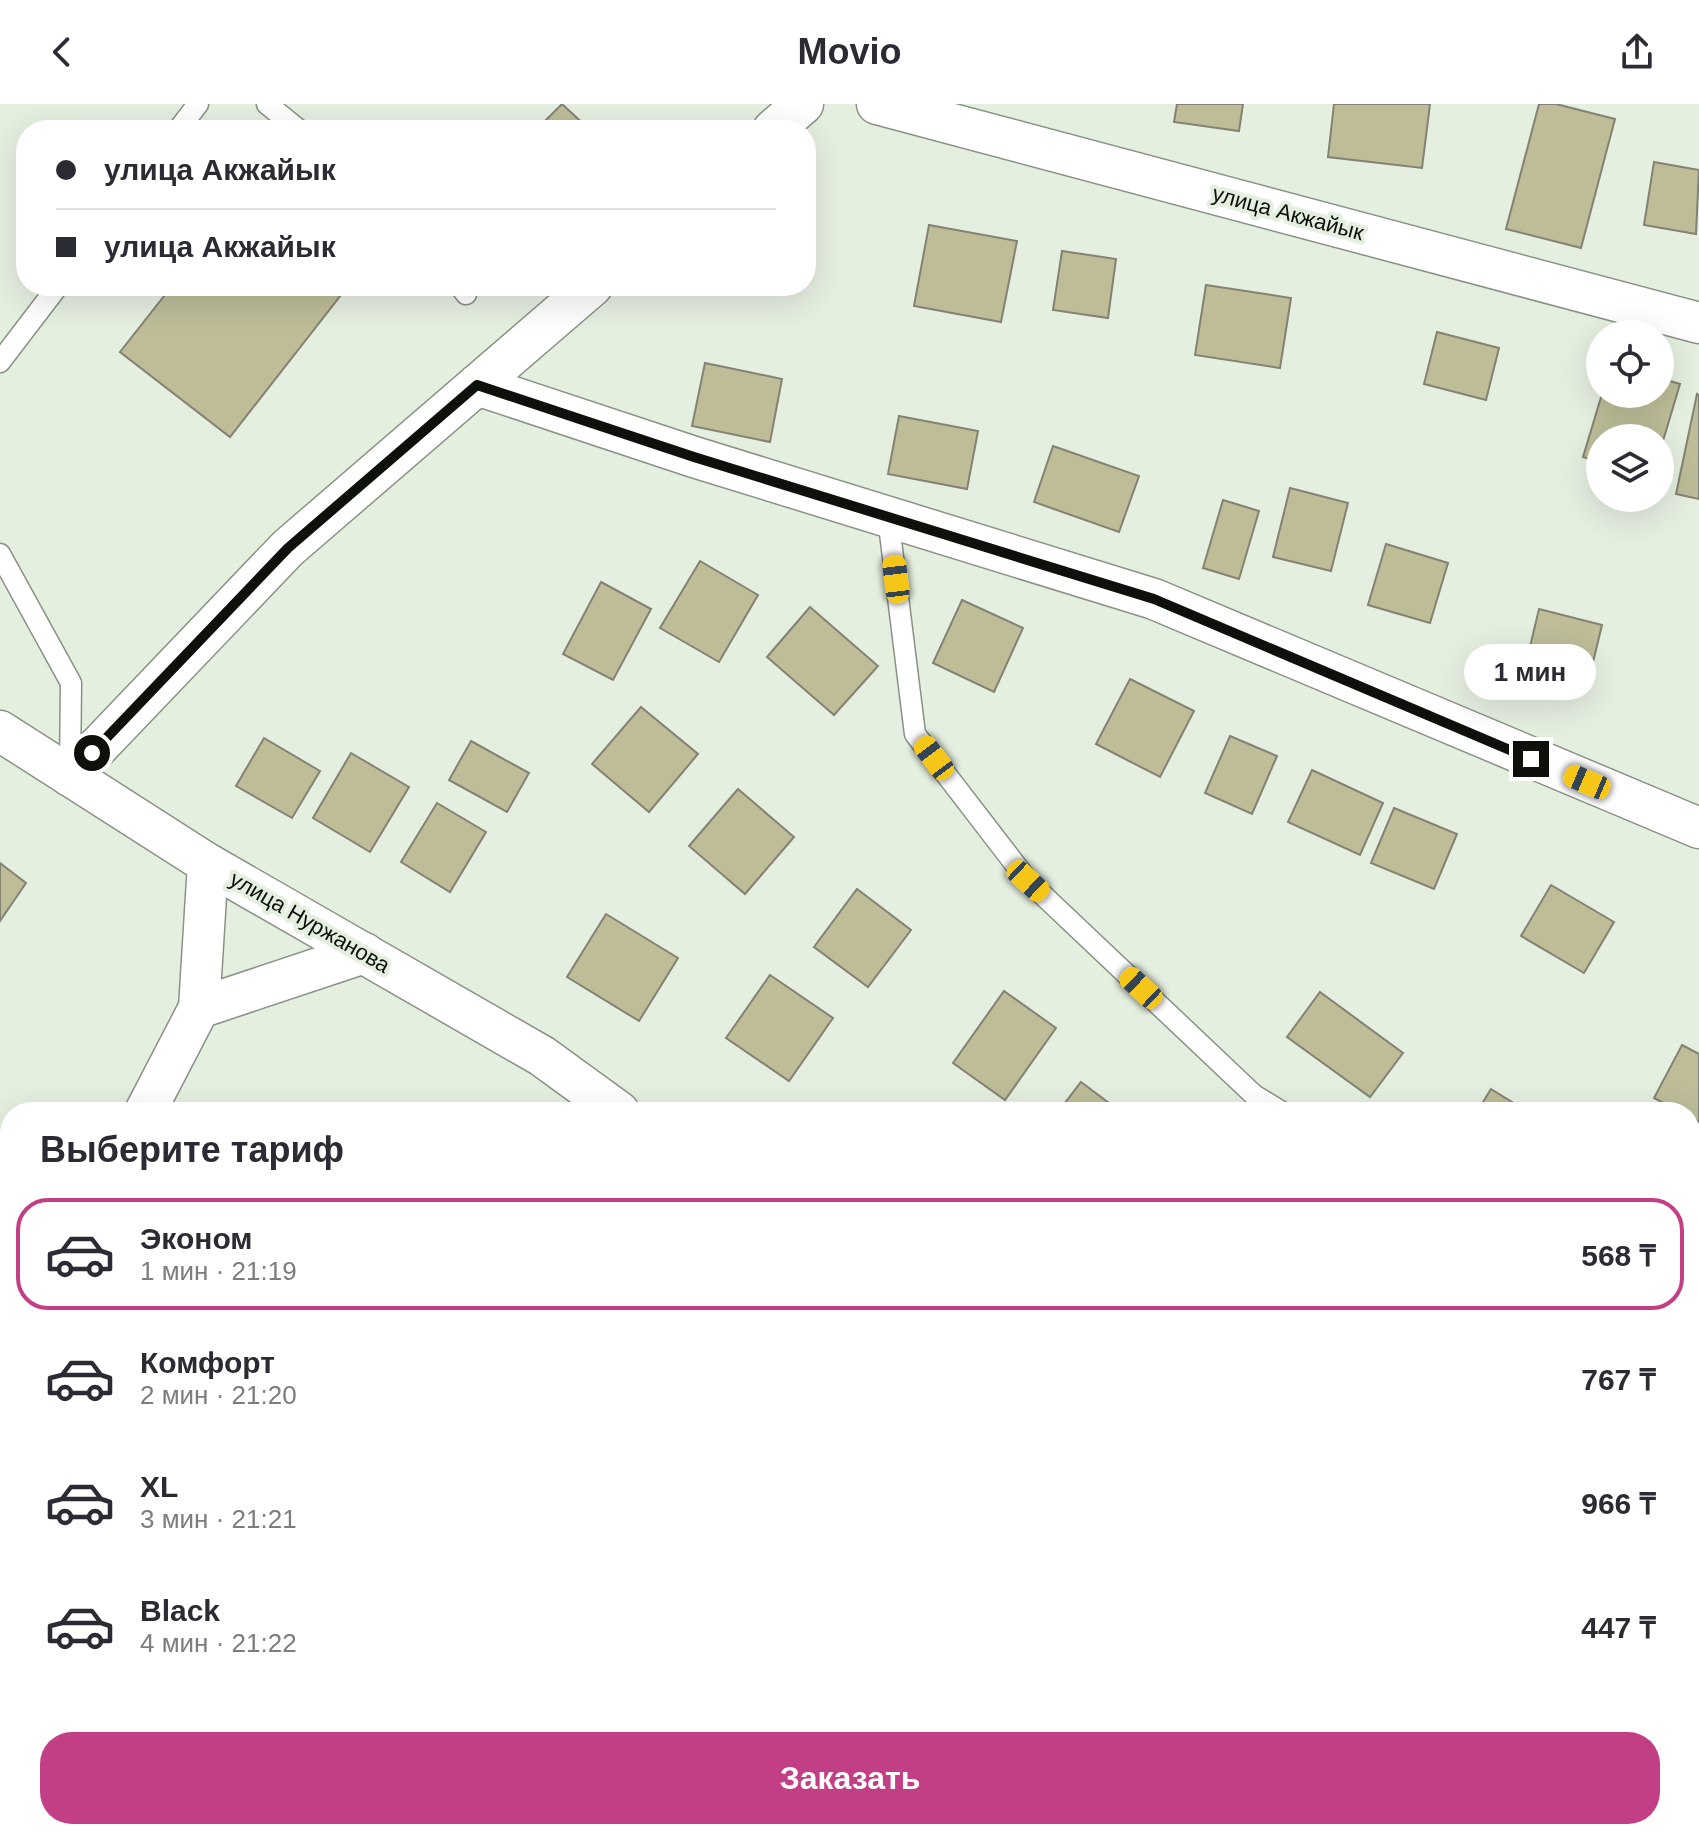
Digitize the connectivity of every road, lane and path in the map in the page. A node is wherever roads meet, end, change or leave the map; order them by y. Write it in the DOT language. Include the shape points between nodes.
graph roads {
  1 [pos="198,104"];
  2 [pos="267,104"];
  3 [pos="803,104"];
  4 [pos="877,104"];
  5 [pos="186,120"];
  6 [pos="287,120"];
  7 [pos="785,120"];
  8 [pos="50,296"];
  9 [pos="580,296"];
  10 [pos="1699,323"];
  11 [pos="0,362"];
  12 [pos="477,385"];
  13 [pos="888,517"];
  14 [pos="0,554"];
  15 [pos="0,731"];
  16 [pos="70,776"];
  17 [pos="1699,828"];
  18 [pos="208,864"];
  19 [pos="364,953"];
  20 [pos="199,1008"];
  21 [pos="150,1102"];
  22 [pos="605,1102"];
  23 [pos="1266,1102"];
  1 -- 5 [label="lane"];
  2 -- 6 [label="lane"];
  3 -- 7 [label="street"];
  4 -- 10 [label="street, улица Акжайык"];
  8 -- 11 [label="lane"];
  9 -- 12 [label="street"];
  12 -- 13 [label="street"];
  12 -- 16 [label="street" via="288,548"];
  13 -- 17 [label="street" via="1154,599"];
  13 -- 23 [label="lane" via="915,734 1028,881"];
  14 -- 16 [label="lane" via="71,683"];
  15 -- 16 [label="street, улица Нуржанова"];
  16 -- 18 [label="street, улица Нуржанова"];
  18 -- 19 [label="street, улица Нуржанова"];
  18 -- 20 [label="street"];
  19 -- 20 [label="street"];
  19 -- 22 [label="street, улица Нуржанова" via="542,1056"];
  20 -- 21 [label="street"];
}
